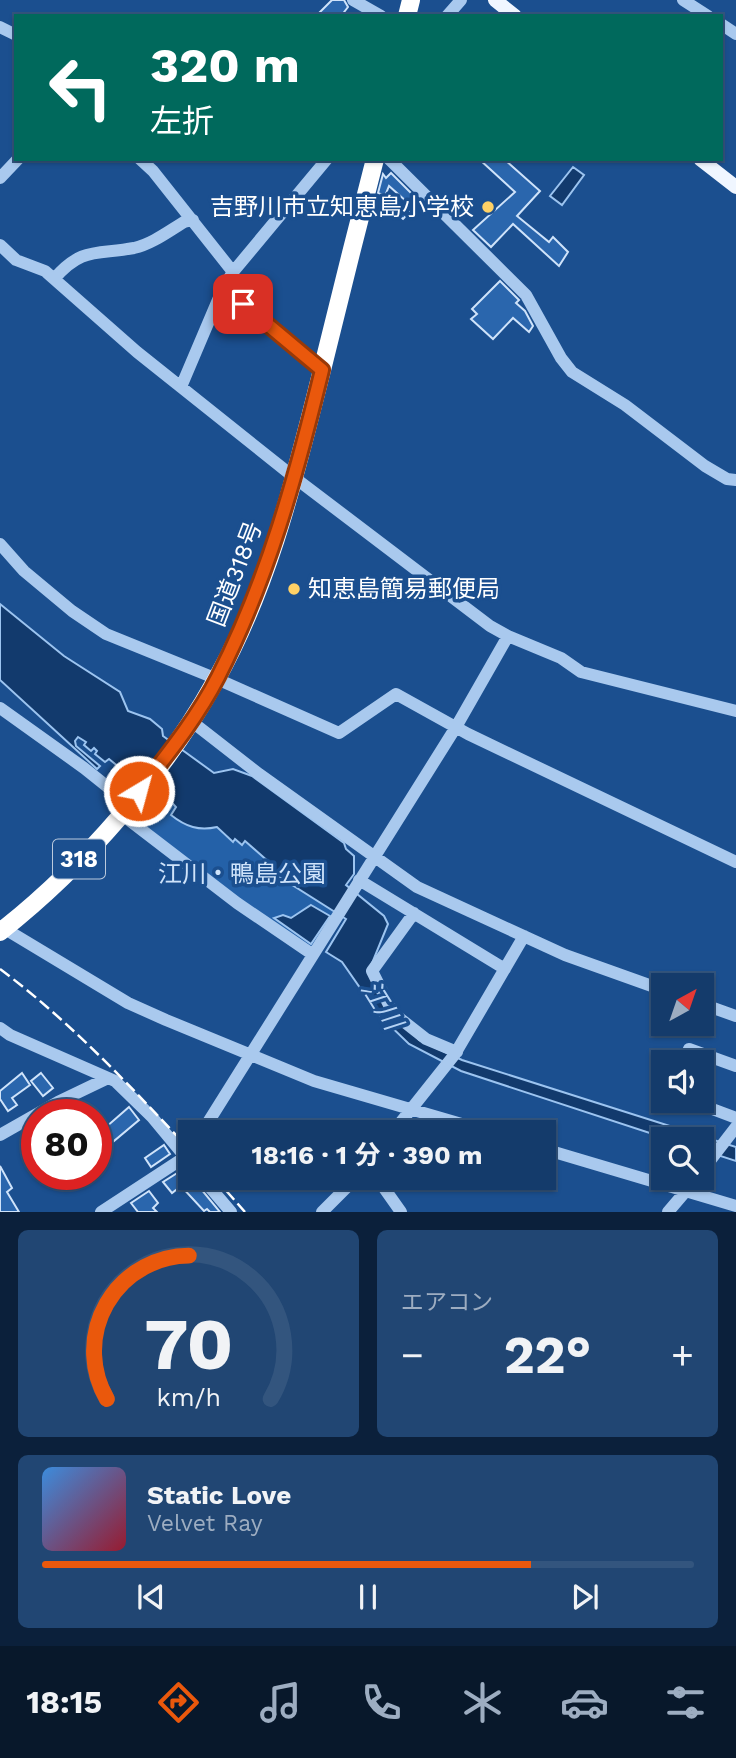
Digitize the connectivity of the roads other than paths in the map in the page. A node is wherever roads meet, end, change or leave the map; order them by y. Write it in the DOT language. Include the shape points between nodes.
graph roads {
  1 [pos="353,0"];
  2 [pos="461,0"];
  3 [pos="495,0"];
  4 [pos="683,0"];
  5 [pos="378,14"];
  6 [pos="449,14"];
  7 [pos="512,14"];
  8 [pos="705,14"];
  9 [pos="17,161"];
  10 [pos="142,161"];
  11 [pos="325,161"];
  12 [pos="374,161"];
  13 [pos="390,161"];
  14 [pos="703,161"];
  15 [pos="0,178"];
  16 [pos="736,187"];
  17 [pos="193,220"];
  18 [pos="0,245"];
  19 [pos="16,260"];
  20 [pos="0,263"];
  21 [pos="233,272"];
  22 [pos="54,279"];
  23 [pos="223,288"];
  24 [pos="322,370"];
  25 [pos="181,387"];
  26 [pos="295,478"];
  27 [pos="736,480"];
  28 [pos="0,544"];
  29 [pos="508,636"];
  30 [pos="217,679"];
  31 [pos="0,708"];
  32 [pos="736,711"];
  33 [pos="191,721"];
  34 [pos="456,727"];
  35 [pos="125,809"];
  36 [pos="373,857"];
  37 [pos="736,862"];
  38 [pos="357,883"];
  39 [pos="414,913"];
  40 [pos="1,929"];
  41 [pos="524,936"];
  42 [pos="312,954"];
  43 [pos="505,969"];
  44 [pos="651,986"];
  45 [pos="714,1008"];
  46 [pos="736,1016"];
  47 [pos="0,1028"];
  48 [pos="456,1053"];
  49 [pos="250,1054"];
  50 [pos="714,1058"];
  51 [pos="736,1066"];
  52 [pos="108,1078"];
  53 [pos="410,1109"];
  54 [pos="714,1110"];
  55 [pos="736,1118"];
  56 [pos="209,1120"];
  57 [pos="402,1120"];
  58 [pos="447,1120"];
  59 [pos="736,1126"];
  60 [pos="0,1135"];
  61 [pos="178,1145"];
  62 [pos="556,1153"];
  63 [pos="714,1155"];
  64 [pos="178,1164"];
  65 [pos="212,1190"];
  66 [pos="344,1190"];
  67 [pos="385,1190"];
  68 [pos="687,1191"];
  69 [pos="736,1206"];
  70 [pos="101,1212"];
  71 [pos="231,1212"];
  72 [pos="322,1212"];
  73 [pos="401,1212"];
  74 [pos="668,1212"];
  1 -- 5 [label="street"];
  2 -- 6 [label="street"];
  3 -- 7 [label="main road"];
  4 -- 8 [label="street"];
  9 -- 15 [label="street"];
  10 -- 17 [label="street"];
  11 -- 21 [label="street"];
  12 -- 24 [label="highway, 国道318号 / 318"];
  13 -- 27 [label="street" via="526,295 572,372 625,405 705,466"];
  14 -- 16 [label="main road"];
  17 -- 21 [label="street"];
  17 -- 22 [label="street" via="134,248 92,251 65,266"];
  18 -- 19 [label="street"];
  19 -- 20 [label="street"];
  19 -- 22 [label="street"];
  21 -- 23 [label="street"];
  22 -- 25 [label="street"];
  23 -- 24 [label="street"];
  23 -- 25 [label="street"];
  24 -- 26 [label="highway, 国道318号 / 318"];
  25 -- 26 [label="street"];
  26 -- 29 [label="street"];
  26 -- 30 [label="highway, 国道318号 / 318" via="270,558"];
  28 -- 30 [label="street" via="24,571 106,634"];
  29 -- 32 [label="street" via="561,658 581,672"];
  29 -- 34 [label="street"];
  30 -- 33 [label="highway, 国道318号 / 318"];
  30 -- 34 [label="street" via="339,733 396,694"];
  31 -- 35 [label="street"];
  33 -- 35 [label="highway, 国道318号 / 318"];
  33 -- 36 [label="street"];
  34 -- 36 [label="street"];
  34 -- 37 [label="street"];
  35 -- 40 [label="highway, 国道318号 / 318" via="75,864"];
  35 -- 42 [label="street" via="237,903"];
  36 -- 38 [label="street"];
  36 -- 41 [label="street" via="417,887"];
  38 -- 39 [label="street"];
  38 -- 42 [label="street"];
  39 -- 43 [label="street"];
  39 -- 48 [label="street" via="372,971 393,1013 426,1039"];
  40 -- 49 [label="street" via="128,1003"];
  41 -- 43 [label="street"];
  41 -- 44 [label="street"];
  42 -- 49 [label="street"];
  43 -- 48 [label="street"];
  45 -- 46 [label="street"];
  47 -- 52 [label="street"];
  48 -- 53 [label="street"];
  49 -- 53 [label="street" via="314,1081"];
  49 -- 56 [label="street"];
  50 -- 51 [label="street"];
  52 -- 60 [label="street"];
  52 -- 61 [label="street"];
  53 -- 57 [label="street"];
  53 -- 58 [label="street"];
  54 -- 55 [label="street"];
  59 -- 63 [label="street"];
  62 -- 68 [label="street"];
  64 -- 70 [label="street"];
  65 -- 71 [label="street"];
  66 -- 72 [label="street"];
  67 -- 73 [label="street"];
  68 -- 69 [label="street"];
  68 -- 74 [label="street"];
}
